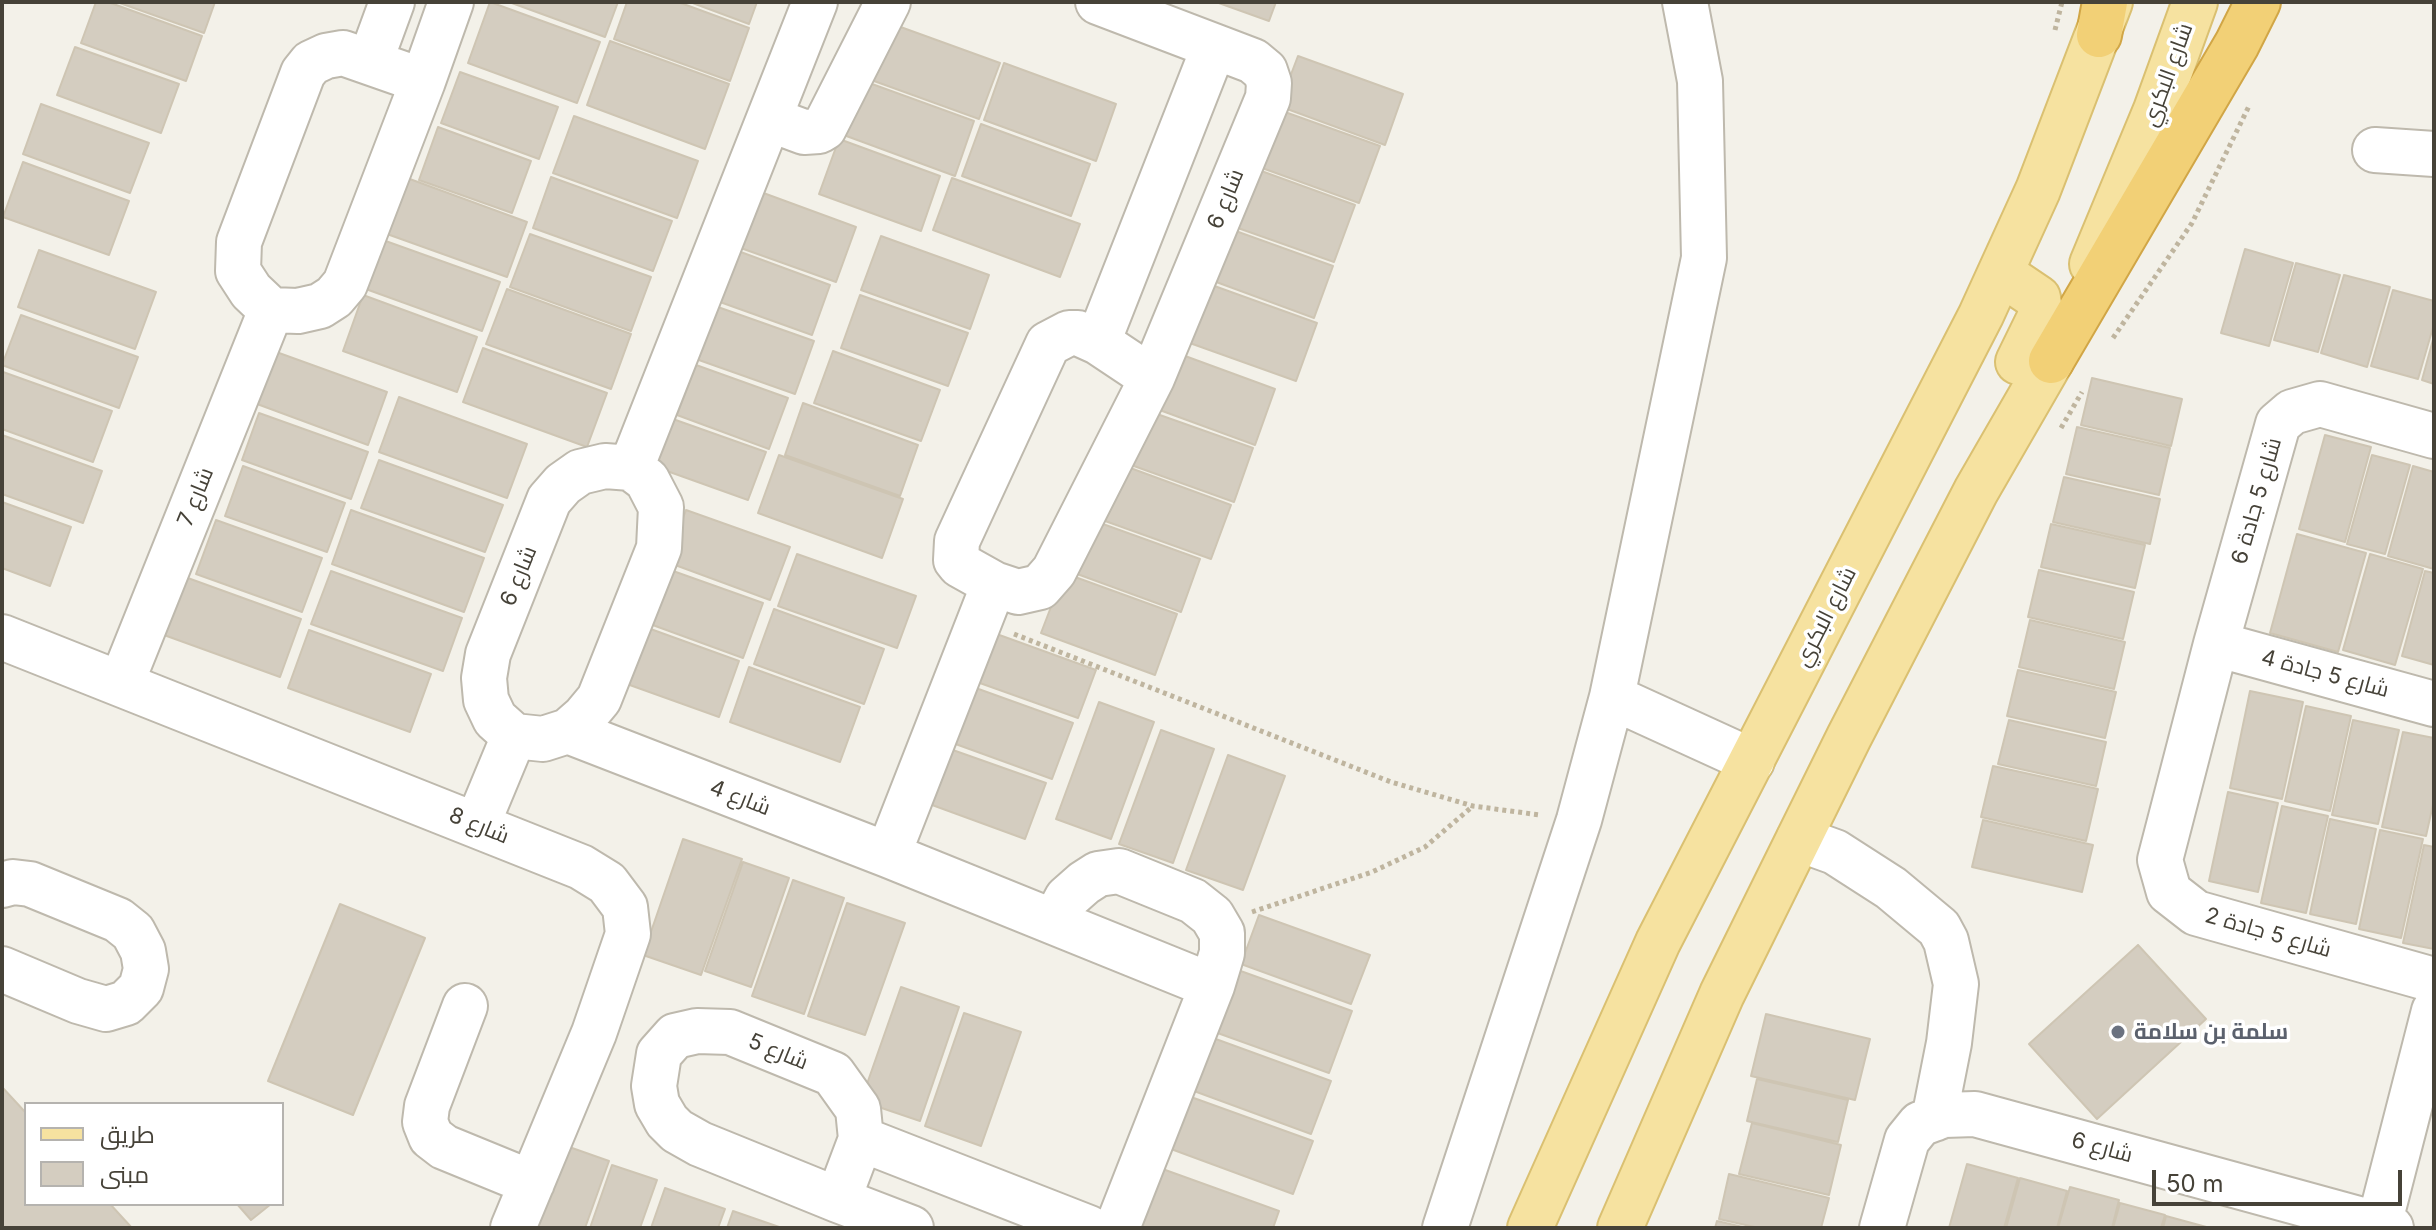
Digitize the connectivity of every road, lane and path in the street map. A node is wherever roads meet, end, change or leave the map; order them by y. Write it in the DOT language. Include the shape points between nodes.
graph roads {
  1 [pos="392,2"];
  2 [pos="451,2"];
  3 [pos="815,2"];
  4 [pos="888,2"];
  5 [pos="1098,2"];
  6 [pos="1685,2"];
  7 [pos="2195,2"];
  8 [pos="2258,2"];
  9 [pos="2104,13"];
  10 [pos="1214,47"];
  11 [pos="370,62"];
  12 [pos="423,81"];
  13 [pos="2253,98"];
  14 [pos="769,119"];
  15 [pos="2375,150"];
  16 [pos="2434,154"];
  17 [pos="2001,273"];
  18 [pos="271,310"];
  19 [pos="2110,341"];
  20 [pos="1098,342"];
  21 [pos="2051,361"];
  22 [pos="1152,378"];
  23 [pos="2083,390"];
  24 [pos="2434,436"];
  25 [pos="2053,440"];
  26 [pos="631,468"];
  27 [pos="1976,491"];
  28 [pos="987,602"];
  29 [pos="2,637"];
  30 [pos="2216,644"];
  31 [pos="121,684"];
  32 [pos="1612,697"];
  33 [pos="2434,704"];
  34 [pos="568,731"];
  35 [pos="514,736"];
  36 [pos="1752,761"];
  37 [pos="1473,806"];
  38 [pos="1579,820"];
  39 [pos="477,825"];
  40 [pos="1799,839"];
  41 [pos="888,855"];
  42 [pos="2,885"];
  43 [pos="1054,922"];
  44 [pos="1222,933"];
  45 [pos="2,969"];
  46 [pos="2434,980"];
  47 [pos="1212,986"];
  48 [pos="465,1006"];
  49 [pos="2434,1011"];
  50 [pos="594,1033"];
  51 [pos="659,1054"];
  52 [pos="1934,1119"];
  53 [pos="861,1139"];
  54 [pos="1654,1154"];
  55 [pos="532,1183"];
  56 [pos="838,1200"];
  57 [pos="2385,1226"];
  58 [pos="513,1228"];
  59 [pos="911,1228"];
  60 [pos="1089,1228"];
  61 [pos="1117,1228"];
  62 [pos="1445,1228"];
  63 [pos="1530,1228"];
  64 [pos="1620,1228"];
  65 [pos="1638,1228"];
  66 [pos="1882,1228"];
  1 -- 11 [label="street"];
  2 -- 12 [label="street"];
  3 -- 14 [label="street"];
  4 -- 14 [label="street" via="824,128 804,132"];
  5 -- 10 [label="street, شارع 6"];
  6 -- 32 [label="street" via="1700,81 1704,258"];
  7 -- 21 [label="main road, شارع البكري" via="2156,110"];
  8 -- 21 [label="highway"];
  9 -- 17 [label="main road, شارع البكري"];
  10 -- 20 [label="street"];
  10 -- 22 [label="street, شارع 6" via="1265,71 1268,98"];
  11 -- 12 [label="street"];
  11 -- 18 [label="street" via="343,53 311,63 303,73 239,242 238,271"];
  12 -- 18 [label="street" via="345,284 320,306"];
  13 -- 19 [label="path" via="2192,223"];
  14 -- 26 [label="street"];
  15 -- 16 [label="street"];
  17 -- 27 [label="main road" via="2038,298 2041,315 1981,436"];
  17 -- 36 [label="main road, شارع البكري"];
  18 -- 31 [label="street, شارع 7"];
  20 -- 22 [label="street, شارع 6"];
  20 -- 28 [label="street, شارع 6" via="1069,333 1048,344 957,541 956,560"];
  21 -- 27 [label="main road, شارع البكري"];
  22 -- 28 [label="street, شارع 6" via="1054,571 1040,587"];
  23 -- 25 [label="path"];
  24 -- 30 [label="street, شارع 5 جادة 6" via="2320,404 2292,412 2278,424"];
  26 -- 34 [label="street" via="647,480 661,507 659,548 599,699"];
  26 -- 35 [label="street, شارع 6" via="605,466 580,472 549,500 488,654 484,678 495,719"];
  27 -- 40 [label="main road, شارع البكري"];
  28 -- 37 [label="path" via="1148,684 1391,782"];
  28 -- 41 [label="street"];
  29 -- 31 [label="street, شارع 8"];
  30 -- 33 [label="street, شارع 5 جادة 4"];
  30 -- 46 [label="street, شارع 5 جادة 2" via="2160,860 2169,892 2196,913"];
  31 -- 39 [label="street, شارع 8"];
  32 -- 36 [label="street"];
  32 -- 38 [label="street"];
  34 -- 35 [label="street" via="543,739"];
  34 -- 41 [label="street, شارع 4"];
  35 -- 39 [label="street"];
  36 -- 63 [label="main road, شارع البكري" via="1658,942"];
  37 -- 38 [label="path"];
  37 -- 44 [label="path" via="1425,847 1372,872 1254,910"];
  38 -- 62 [label="street"];
  39 -- 50 [label="street, شارع 8" via="581,867 607,883 625,907 628,934"];
  40 -- 52 [label="street" via="1835,852 1891,888 1939,928 1946,941 1956,984"];
  40 -- 54 [label="main road, شارع البكري" via="1722,994"];
  41 -- 43 [label="street, شارع 4"];
  42 -- 45 [label="street" via="30,884 118,920 133,932 146,969 141,988 126,1003 106,1009"];
  43 -- 44 [label="street" via="1067,898 1084,883 1119,871 1193,901 1212,916"];
  43 -- 47 [label="street, شارع 4"];
  44 -- 47 [label="street"];
  47 -- 61 [label="street"];
  48 -- 55 [label="street" via="425,1122 431,1137 444,1147"];
  49 -- 57 [label="street"];
  50 -- 51 [label="street"];
  50 -- 55 [label="street, شارع 8"];
  51 -- 53 [label="street, شارع 5" via="675,1036 730,1032 833,1074 858,1109"];
  51 -- 56 [label="street" via="657,1104 677,1131"];
  52 -- 57 [label="street, شارع 6" via="1975,1114"];
  52 -- 66 [label="street" via="1920,1124 1907,1140"];
  53 -- 56 [label="street"];
  53 -- 60 [label="street"];
  54 -- 64 [label="main road, شارع البكري"];
  54 -- 65 [label="main road"];
  55 -- 58 [label="street, شارع 8"];
  56 -- 59 [label="street"];
}
